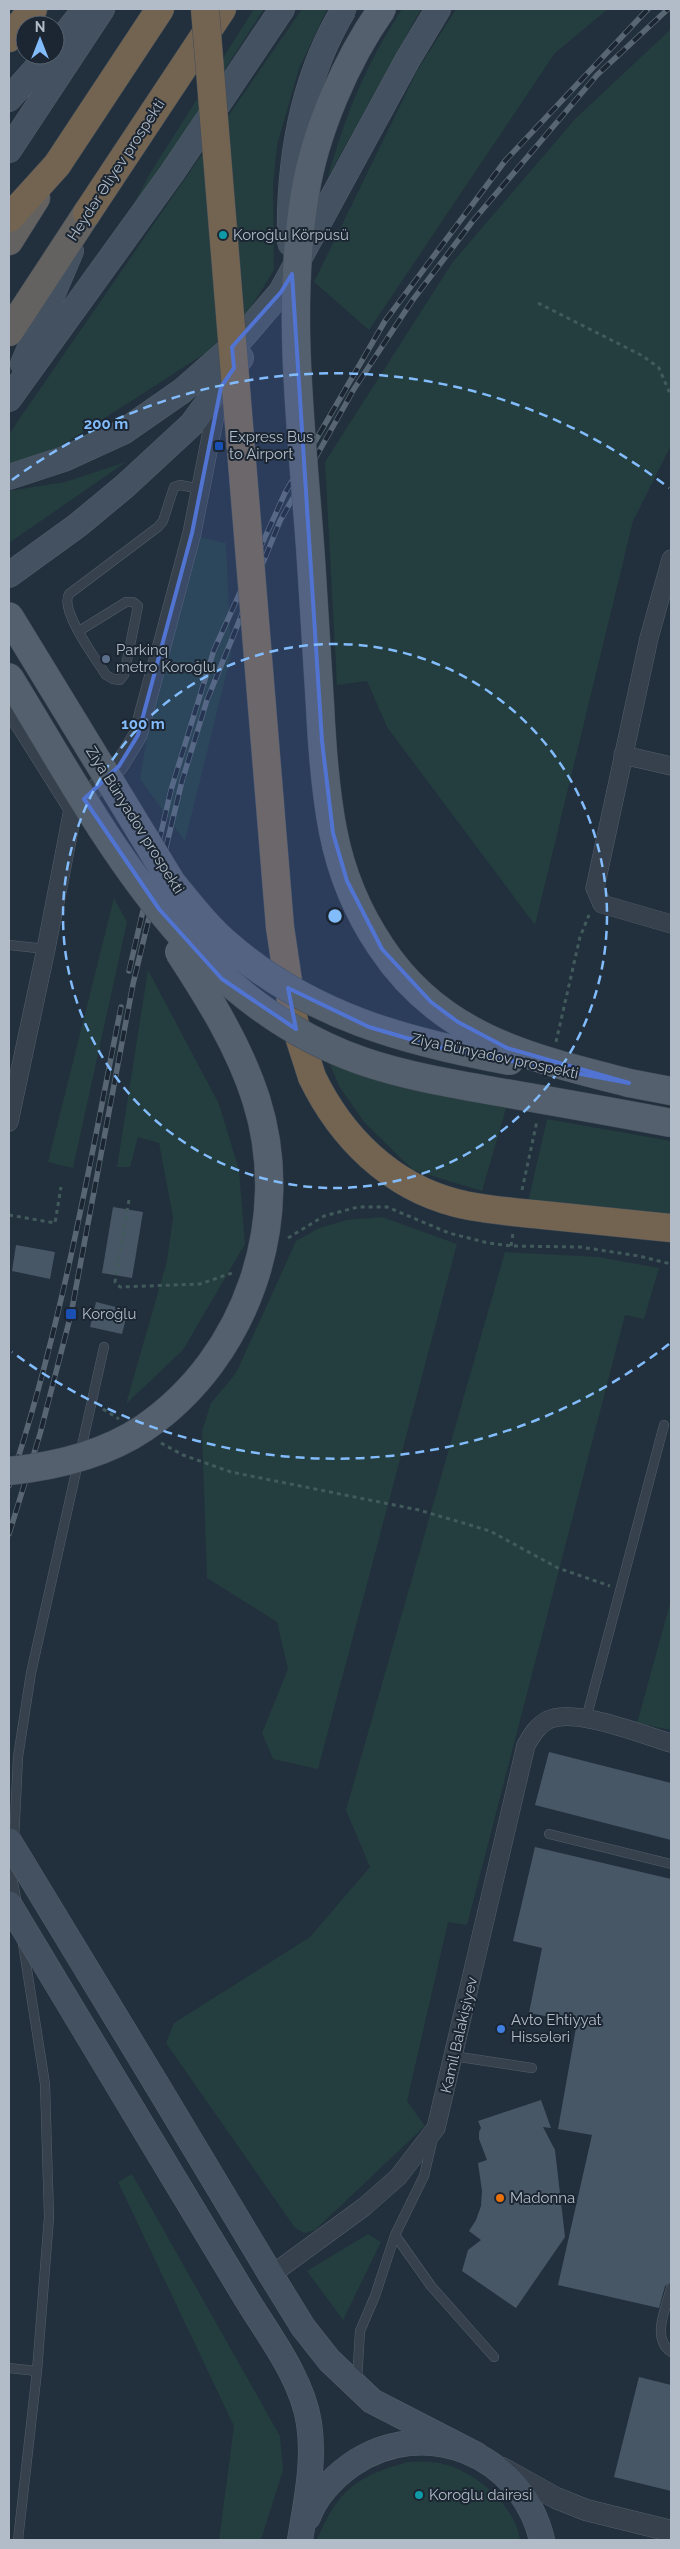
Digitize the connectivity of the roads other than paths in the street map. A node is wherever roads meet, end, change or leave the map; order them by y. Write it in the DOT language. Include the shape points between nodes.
graph roads {
  1 [pos="33,9"];
  2 [pos="85,9"];
  3 [pos="102,9"];
  4 [pos="160,9"];
  5 [pos="205,9"];
  6 [pos="222,9"];
  7 [pos="282,9"];
  8 [pos="344,9"];
  9 [pos="382,9"];
  10 [pos="438,9"];
  11 [pos="65,34"];
  12 [pos="9,38"];
  13 [pos="39,65"];
  14 [pos="9,99"];
  15 [pos="9,150"];
  16 [pos="57,165"];
  17 [pos="87,213"];
  18 [pos="9,218"];
  19 [pos="9,241"];
  20 [pos="281,292"];
  21 [pos="296,329"];
  22 [pos="9,332"];
  23 [pos="221,387"];
  24 [pos="9,399"];
  25 [pos="9,477"];
  26 [pos="201,488"];
  27 [pos="671,559"];
  28 [pos="9,575"];
  29 [pos="9,616"];
  30 [pos="79,631"];
  31 [pos="9,676"];
  32 [pos="9,707"];
  33 [pos="623,755"];
  34 [pos="671,766"];
  35 [pos="72,809"];
  36 [pos="119,855"];
  37 [pos="671,924"];
  38 [pos="9,945"];
  39 [pos="46,949"];
  40 [pos="629,1083"];
  41 [pos="671,1091"];
  42 [pos="9,1122"];
  43 [pos="671,1123"];
  44 [pos="671,1228"];
  45 [pos="104,1347"];
  46 [pos="664,1425"];
  47 [pos="9,1471"];
  48 [pos="586,1719"];
  49 [pos="671,1743"];
  50 [pos="549,1834"];
  51 [pos="9,1841"];
  52 [pos="671,1864"];
  53 [pos="9,1904"];
  54 [pos="453,2056"];
  55 [pos="532,2068"];
  56 [pos="436,2128"];
  57 [pos="395,2235"];
  58 [pos="271,2275"];
  59 [pos="671,2288"];
  60 [pos="671,2352"];
  61 [pos="494,2356"];
  62 [pos="9,2368"];
  63 [pos="37,2371"];
  64 [pos="357,2389"];
  65 [pos="477,2455"];
  66 [pos="671,2531"];
  67 [pos="18,2540"];
  68 [pos="300,2540"];
  69 [pos="542,2540"];
  1 -- 12 [label="highway"];
  2 -- 11 [label="main road"];
  3 -- 15 [label="main road"];
  4 -- 16 [label="highway"];
  5 -- 44 [label="highway, bridge" via="280,928 294,1021 312,1077 348,1135 375,1162 428,1194 479,1208"];
  6 -- 17 [label="highway, Heydər Əliyev prospekti"];
  7 -- 24 [label="main road" via="172,173"];
  8 -- 21 [label="main road, bridge" via="312,82 299,123 292,164 290,250"];
  9 -- 21 [label="main road, bridge" via="351,60 314,156 300,224"];
  10 -- 20 [label="main road"];
  13 -- 14 [label="main road"];
  16 -- 18 [label="highway"];
  16 -- 19 [label="highway"];
  17 -- 22 [label="highway, Heydər Əliyev prospekti"];
  17 -- 24 [label="main road"];
  20 -- 23 [label="main road" via="255,338"];
  20 -- 25 [label="main road" via="240,340 149,416 95,446"];
  21 -- 40 [label="main road, bridge" via="328,800 333,833 347,881 363,918 402,974 431,1002 481,1037 555,1064"];
  23 -- 26 [label="street"];
  23 -- 28 [label="main road" via="192,424 125,486"];
  26 -- 30 [label="lane" via="174,487 158,527 69,594 65,599 66,606"];
  26 -- 35 [label="street" via="174,607 138,735 119,766"];
  27 -- 33 [label="street" via="658,600"];
  29 -- 40 [label="main road, Ziya Bünyadov prospekti, bridge" via="172,883 197,914 253,965 330,1012 369,1027 437,1047"];
  30 -- 30 [label="lane" via="126,602 138,606 124,675 120,680 106,675"];
  31 -- 36 [label="main road, Ziya Bünyadov prospekti, bridge"];
  32 -- 35 [label="street"];
  33 -- 34 [label="street"];
  33 -- 37 [label="street" via="595,878 597,896 602,904 612,909"];
  35 -- 39 [label="street"];
  36 -- 43 [label="main road, Ziya Bünyadov prospekti, bridge" via="184,941 222,979 270,1014 316,1040 361,1060 409,1074"];
  36 -- 47 [label="main road, bridge" via="216,1010 256,1100 269,1176 263,1244 254,1280 231,1336 215,1360 166,1411 115,1444 74,1461"];
  38 -- 39 [label="lane"];
  39 -- 42 [label="street"];
  40 -- 41 [label="main road, Ziya Bünyadov prospekti"];
  45 -- 63 [label="lane" via="31,1673 18,1757 13,1882 45,2084 48,2165 46,2277"];
  46 -- 48 [label="lane"];
  48 -- 49 [label="street"];
  48 -- 54 [label="street, Kamil Balakişiyev" via="565,1716 550,1719 537,1727 526,1745"];
  50 -- 52 [label="lane"];
  51 -- 58 [label="main road, bridge"];
  53 -- 68 [label="main road, bridge" via="278,2351 304,2402 311,2451"];
  54 -- 55 [label="lane"];
  54 -- 56 [label="street, Kamil Balakişiyev"];
  56 -- 57 [label="lane" via="424,2176"];
  56 -- 58 [label="street, Kamil Balakişiyev" via="398,2177 364,2207"];
  57 -- 61 [label="lane" via="431,2286"];
  57 -- 64 [label="lane" via="360,2332"];
  58 -- 64 [label="main road" via="315,2343"];
  59 -- 60 [label="lane" via="660,2341"];
  62 -- 63 [label="lane"];
  63 -- 67 [label="lane"];
  64 -- 65 [label="main road" via="393,2414"];
  65 -- 66 [label="street" via="556,2498 586,2510"];
  65 -- 68 [label="main road" via="441,2443 403,2443 366,2455 335,2477 312,2507"];
  65 -- 69 [label="main road" via="503,2472 524,2495 538,2522"];
}
